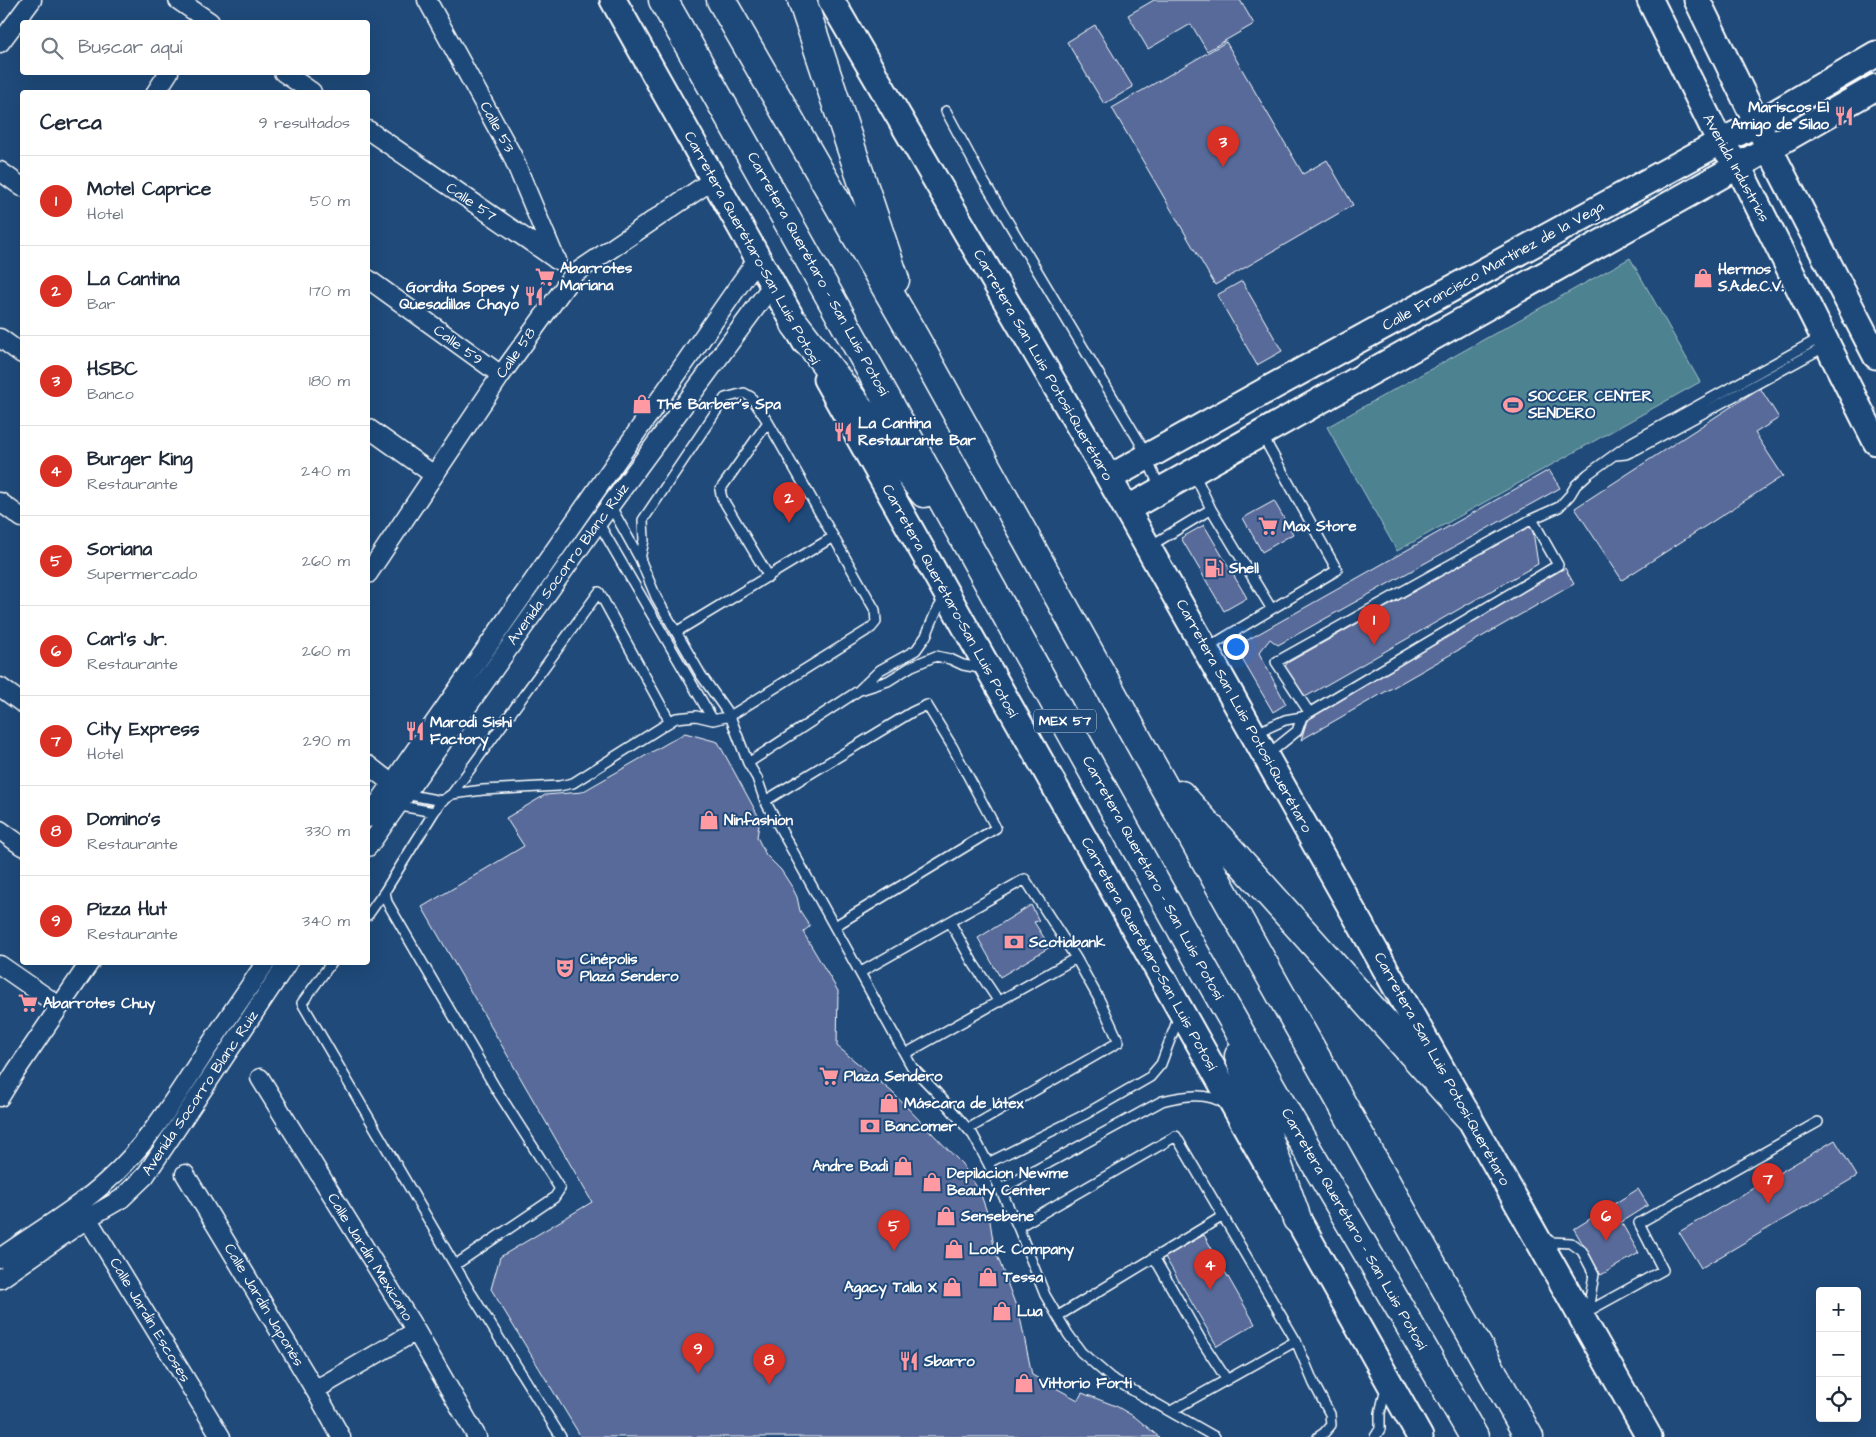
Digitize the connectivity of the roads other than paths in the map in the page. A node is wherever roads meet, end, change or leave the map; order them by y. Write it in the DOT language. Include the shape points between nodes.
graph roads {
  1 [pos="32,0"];
  2 [pos="178,0"];
  3 [pos="427,0"];
  4 [pos="613,0"];
  5 [pos="663,0"];
  6 [pos="721,0"];
  7 [pos="802,0"];
  8 [pos="831,0"];
  9 [pos="1650,0"];
  10 [pos="1697,0"];
  11 [pos="203,20"];
  12 [pos="6,24"];
  13 [pos="0,43"];
  14 [pos="1876,54"];
  15 [pos="167,75"];
  16 [pos="287,75"];
  17 [pos="1876,87"];
  18 [pos="157,90"];
  19 [pos="309,90"];
  20 [pos="946,111"];
  21 [pos="1758,123"];
  22 [pos="370,131"];
  23 [pos="1720,142"];
  24 [pos="1769,148"];
  25 [pos="1738,166"];
  26 [pos="2,176"];
  27 [pos="714,179"];
  28 [pos="20,186"];
  29 [pos="1603,206"];
  30 [pos="1618,234"];
  31 [pos="758,258"];
  32 [pos="556,260"];
  33 [pos="574,274"];
  34 [pos="370,280"];
  35 [pos="773,284"];
  36 [pos="795,324"];
  37 [pos="705,334"];
  38 [pos="0,338"];
  39 [pos="915,338"];
  40 [pos="1825,341"];
  41 [pos="725,349"];
  42 [pos="20,353"];
  43 [pos="1876,356"];
  44 [pos="501,375"];
  45 [pos="1274,386"];
  46 [pos="1292,418"];
  47 [pos="768,422"];
  48 [pos="370,429"];
  49 [pos="1262,435"];
  50 [pos="1876,442"];
  51 [pos="1146,456"];
  52 [pos="1193,472"];
  53 [pos="434,475"];
  54 [pos="1109,478"];
  55 [pos="1162,490"];
  56 [pos="0,502"];
  57 [pos="610,505"];
  58 [pos="1127,509"];
  59 [pos="1211,509"];
  60 [pos="20,517"];
  61 [pos="1532,519"];
  62 [pos="598,522"];
  63 [pos="833,537"];
  64 [pos="1148,547"];
  65 [pos="640,559"];
  66 [pos="978,564"];
  67 [pos="370,571"];
  68 [pos="769,577"];
  69 [pos="947,595"];
  70 [pos="1271,608"];
  71 [pos="676,632"];
  72 [pos="1206,649"];
  73 [pos="989,670"];
  74 [pos="0,687"];
  75 [pos="858,691"];
  76 [pos="20,702"];
  77 [pos="1306,715"];
  78 [pos="730,716"];
  79 [pos="713,720"];
  80 [pos="670,722"];
  81 [pos="1253,734"];
  82 [pos="1266,756"];
  83 [pos="1148,758"];
  84 [pos="748,763"];
  85 [pos="370,767"];
  86 [pos="452,794"];
  87 [pos="394,795"];
  88 [pos="442,801"];
  89 [pos="765,801"];
  90 [pos="434,812"];
  91 [pos="370,816"];
  92 [pos="0,830"];
  93 [pos="370,843"];
  94 [pos="20,845"];
  95 [pos="385,891"];
  96 [pos="370,912"];
  97 [pos="950,922"];
  98 [pos="836,926"];
  99 [pos="1076,958"];
  100 [pos="0,965"];
  101 [pos="88,965"];
  102 [pos="264,965"];
  103 [pos="286,965"];
  104 [pos="330,965"];
  105 [pos="861,972"];
  106 [pos="1217,993"];
  107 [pos="999,1002"];
  108 [pos="59,1006"];
  109 [pos="1181,1011"];
  110 [pos="223,1024"];
  111 [pos="234,1040"];
  112 [pos="905,1054"];
  113 [pos="260,1078"];
  114 [pos="0,1097"];
  115 [pos="1239,1116"];
  116 [pos="1468,1116"];
  117 [pos="1818,1122"];
  118 [pos="968,1129"];
  119 [pos="154,1132"];
  120 [pos="166,1145"];
  121 [pos="988,1163"];
  122 [pos="185,1174"];
  123 [pos="1001,1189"];
  124 [pos="83,1210"];
  125 [pos="1223,1216"];
  126 [pos="1297,1219"];
  127 [pos="1018,1227"];
  128 [pos="1534,1232"];
  129 [pos="1154,1257"];
  130 [pos="0,1258"];
  131 [pos="455,1265"];
  132 [pos="0,1279"];
  133 [pos="1584,1313"];
  134 [pos="1058,1316"];
  135 [pos="416,1331"];
  136 [pos="1296,1342"];
  137 [pos="1227,1380"];
  138 [pos="1388,1380"];
  139 [pos="315,1390"];
  140 [pos="1172,1411"];
  141 [pos="221,1437"];
  142 [pos="341,1437"];
  143 [pos="477,1437"];
  144 [pos="561,1437"];
  145 [pos="1215,1437"];
  146 [pos="1318,1437"];
  147 [pos="1375,1437"];
  148 [pos="1420,1437"];
  149 [pos="1474,1437"];
  150 [pos="1529,1437"];
  151 [pos="1649,1437"];
  1 -- 12 [label="street"];
  2 -- 11 [label="street"];
  3 -- 32 [label="street, Calle 53" via="512,155"];
  4 -- 27 [label="main road, Carretera Querétaro-San Luis Potosí"];
  5 -- 66 [label="highway, Carretera Querétaro - San Luis Potosí / MEX 57"];
  6 -- 39 [label="highway, MEX 57"];
  7 -- 39 [label="highway"];
  8 -- 54 [label="main road, Carretera San Luis Potosí-Querétaro"];
  9 -- 23 [label="main road, Avenida Industrias"];
  10 -- 21 [label="main road"];
  12 -- 13 [label="street"];
  14 -- 21 [label="main road, Calle Francisco Martínez de la Vega"];
  15 -- 18 [label="street"];
  16 -- 19 [label="street"];
  17 -- 24 [label="main road"];
  20 -- 51 [label="lane"];
  21 -- 23 [label="main road, Calle Francisco Martínez de la Vega"];
  21 -- 24 [label="main road"];
  22 -- 32 [label="street, Calle 57"];
  23 -- 25 [label="main road, Avenida Industrias"];
  23 -- 29 [label="main road, Calle Francisco Martínez de la Vega"];
  24 -- 25 [label="main road"];
  24 -- 43 [label="main road"];
  25 -- 30 [label="main road"];
  25 -- 40 [label="main road, Avenida Industrias"];
  26 -- 28 [label="street"];
  27 -- 31 [label="main road, Carretera Querétaro-San Luis Potosí"];
  27 -- 33 [label="street, Calle 58"];
  29 -- 30 [label="main road"];
  29 -- 45 [label="main road, Calle Francisco Martínez de la Vega"];
  30 -- 46 [label="main road"];
  31 -- 35 [label="main road, Carretera Querétaro-San Luis Potosí"];
  31 -- 37 [label="street, Avenida Socorro Blanc Ruiz"];
  32 -- 33 [label="street, Calle 57"];
  33 -- 44 [label="street, Calle 58"];
  34 -- 44 [label="street, Calle 59"];
  35 -- 36 [label="main road, Carretera Querétaro-San Luis Potosí"];
  35 -- 41 [label="street, Avenida Socorro Blanc Ruiz"];
  36 -- 66 [label="highway"];
  36 -- 69 [label="main road, Carretera Querétaro-San Luis Potosí"];
  37 -- 41 [label="street" via="718,335 724,340"];
  37 -- 87 [label="street, Avenida Socorro Blanc Ruiz"];
  38 -- 42 [label="street"];
  39 -- 83 [label="highway, MEX 57"];
  40 -- 50 [label="main road, Avenida Industrias"];
  40 -- 61 [label="lane" via="1632,442 1588,474 1559,507"];
  41 -- 57 [label="street, Avenida Socorro Blanc Ruiz"];
  44 -- 53 [label="street, Calle 58"];
  45 -- 46 [label="main road"];
  45 -- 51 [label="main road, Calle Francisco Martínez de la Vega"];
  46 -- 49 [label="main road"];
  47 -- 63 [label="lane"];
  47 -- 65 [label="lane" via="751,397 744,393 725,398 643,520 644,540"];
  47 -- 68 [label="lane" via="720,490"];
  48 -- 53 [label="street"];
  49 -- 52 [label="main road"];
  49 -- 70 [label="lane" via="1338,570"];
  51 -- 54 [label="main road, Calle Francisco Martínez de la Vega"];
  51 -- 55 [label="lane"];
  52 -- 55 [label="main road"];
  52 -- 59 [label="lane"];
  53 -- 67 [label="street, Calle 58"];
  54 -- 58 [label="main road, Carretera San Luis Potosí-Querétaro"];
  55 -- 58 [label="main road"];
  56 -- 60 [label="street"];
  57 -- 62 [label="street, Avenida Socorro Blanc Ruiz"];
  57 -- 65 [label="lane"];
  58 -- 64 [label="main road, Carretera San Luis Potosí-Querétaro"];
  59 -- 64 [label="lane"];
  59 -- 70 [label="lane"];
  61 -- 77 [label="lane" via="1558,565"];
  61 -- 77 [label="lane" via="1276,662"];
  62 -- 79 [label="lane"];
  62 -- 87 [label="street, Avenida Socorro Blanc Ruiz"];
  63 -- 68 [label="lane"];
  63 -- 78 [label="lane" via="875,610 876,622"];
  64 -- 72 [label="main road, Carretera San Luis Potosí-Querétaro"];
  65 -- 71 [label="lane"];
  66 -- 106 [label="highway, Carretera Querétaro - San Luis Potosí / MEX 57"];
  68 -- 71 [label="lane"];
  69 -- 73 [label="main road, Carretera Querétaro-San Luis Potosí"];
  69 -- 75 [label="lane" via="916,650 880,670"];
  70 -- 72 [label="lane"];
  71 -- 78 [label="lane" via="701,676"];
  72 -- 81 [label="main road, Carretera San Luis Potosí-Querétaro"];
  73 -- 75 [label="lane" via="936,656 888,681"];
  73 -- 109 [label="main road, Carretera Querétaro-San Luis Potosí"];
  74 -- 76 [label="street"];
  75 -- 84 [label="lane"];
  77 -- 81 [label="lane" via="1284,720"];
  77 -- 82 [label="lane" via="1298,731"];
  78 -- 79 [label="lane"];
  78 -- 84 [label="lane"];
  79 -- 80 [label="lane" via="696,716 676,718"];
  80 -- 86 [label="lane" via="573,783"];
  80 -- 86 [label="lane" via="599,592"];
  81 -- 82 [label="main road, Carretera San Luis Potosí-Querétaro"];
  82 -- 116 [label="main road, Carretera San Luis Potosí-Querétaro"];
  83 -- 116 [label="highway"];
  83 -- 150 [label="highway, MEX 57"];
  84 -- 89 [label="lane"];
  85 -- 87 [label="street"];
  86 -- 88 [label="lane"];
  87 -- 88 [label="lane"];
  87 -- 90 [label="lane"];
  87 -- 91 [label="street, Avenida Socorro Blanc Ruiz"];
  87 -- 93 [label="street, Avenida Socorro Blanc Ruiz"];
  88 -- 90 [label="lane"];
  89 -- 98 [label="lane"];
  89 -- 98 [label="lane" via="927,705 952,746 996,828"];
  90 -- 95 [label="lane"];
  92 -- 94 [label="street"];
  95 -- 96 [label="lane"];
  95 -- 131 [label="lane" via="387,902 496,1089 560,1189 554,1198"];
  97 -- 99 [label="lane" via="1025,879"];
  97 -- 105 [label="lane"];
  97 -- 107 [label="lane"];
  98 -- 105 [label="lane"];
  99 -- 107 [label="lane"];
  99 -- 118 [label="lane" via="1119,1042"];
  100 -- 108 [label="street"];
  101 -- 108 [label="street"];
  102 -- 110 [label="street, Avenida Socorro Blanc Ruiz"];
  103 -- 111 [label="street, Avenida Socorro Blanc Ruiz"];
  104 -- 131 [label="lane" via="302,1002"];
  105 -- 112 [label="lane"];
  106 -- 126 [label="highway"];
  106 -- 149 [label="highway, Carretera Querétaro - San Luis Potosí / MEX 57"];
  107 -- 112 [label="lane"];
  108 -- 114 [label="street"];
  109 -- 115 [label="main road, Carretera Querétaro-San Luis Potosí"];
  109 -- 121 [label="lane" via="1161,1064 1150,1077 1084,1115"];
  110 -- 111 [label="street"];
  110 -- 119 [label="street, Avenida Socorro Blanc Ruiz"];
  111 -- 120 [label="street, Avenida Socorro Blanc Ruiz"];
  112 -- 118 [label="lane" via="912,1067"];
  113 -- 135 [label="street, Calle Jardín Mexicano"];
  115 -- 123 [label="lane" via="1223,1102 1205,1096 1162,1101"];
  115 -- 126 [label="main road, Carretera Querétaro-San Luis Potosí"];
  116 -- 128 [label="main road, Carretera San Luis Potosí-Querétaro"];
  117 -- 133 [label="lane" via="1639,1223 1663,1270"];
  118 -- 121 [label="lane"];
  119 -- 120 [label="street"];
  119 -- 124 [label="street, Avenida Socorro Blanc Ruiz"];
  120 -- 124 [label="street, Avenida Socorro Blanc Ruiz" via="145,1176 121,1199"];
  121 -- 123 [label="lane"];
  122 -- 139 [label="street, Calle Jardín Japonés"];
  123 -- 127 [label="lane"];
  124 -- 130 [label="street, Avenida Socorro Blanc Ruiz"];
  124 -- 132 [label="street, Avenida Socorro Blanc Ruiz"];
  124 -- 141 [label="street, Calle Jardín Escoses"];
  125 -- 127 [label="lane" via="1176,1136"];
  125 -- 129 [label="lane"];
  125 -- 136 [label="lane"];
  126 -- 138 [label="main road, Carretera Querétaro-San Luis Potosí"];
  127 -- 134 [label="lane" via="1045,1295"];
  128 -- 133 [label="main road, Carretera San Luis Potosí-Querétaro"];
  128 -- 133 [label="lane" via="1552,1242 1570,1243 1582,1251 1594,1274"];
  129 -- 134 [label="lane"];
  129 -- 137 [label="lane"];
  131 -- 144 [label="lane"];
  133 -- 151 [label="main road, Carretera San Luis Potosí-Querétaro"];
  134 -- 140 [label="lane" via="1081,1352 1099,1369 1125,1387"];
  135 -- 139 [label="street"];
  135 -- 143 [label="street, Calle Jardín Mexicano"];
  136 -- 137 [label="lane"];
  136 -- 146 [label="lane" via="1330,1414 1331,1425"];
  137 -- 140 [label="lane"];
  138 -- 147 [label="lane" via="1380,1413 1380,1429"];
  138 -- 148 [label="main road, Carretera Querétaro-San Luis Potosí"];
  139 -- 142 [label="street, Calle Jardín Japonés"];
  140 -- 145 [label="lane"];
}
